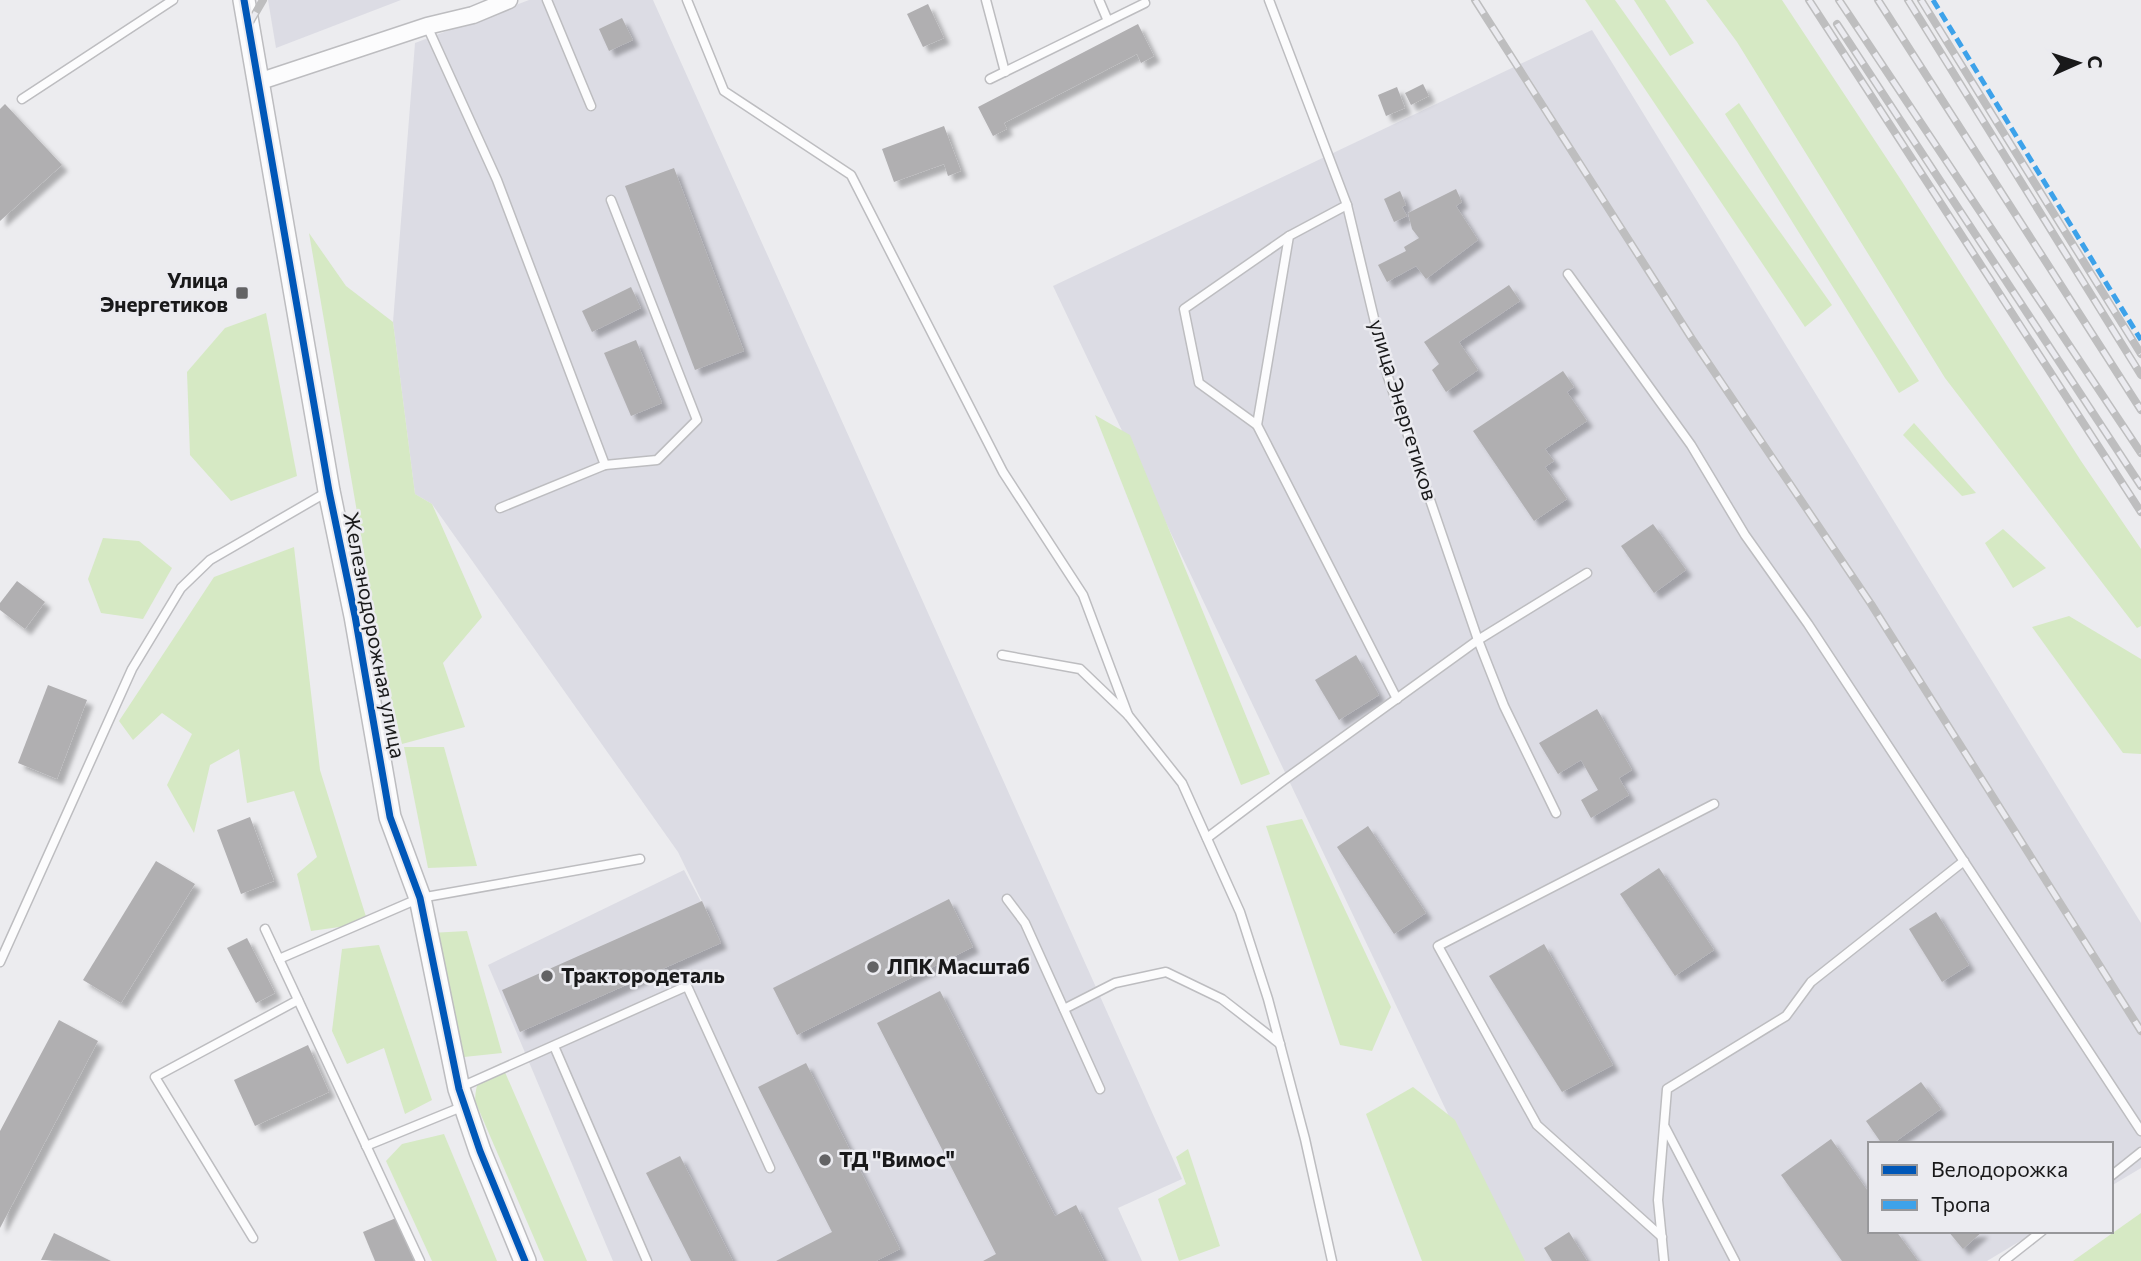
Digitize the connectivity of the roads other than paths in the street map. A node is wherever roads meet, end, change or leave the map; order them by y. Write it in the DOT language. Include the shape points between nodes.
graph roads {
  1 [pos="173,0"];
  2 [pos="244,0"];
  3 [pos="509,0"];
  4 [pos="547,0"];
  5 [pos="687,0"];
  6 [pos="986,0"];
  7 [pos="1099,0"];
  8 [pos="1269,0"];
  9 [pos="1145,3"];
  10 [pos="1108,21"];
  11 [pos="427,26"];
  12 [pos="1005,72"];
  13 [pos="990,79"];
  14 [pos="258,82"];
  15 [pos="22,99"];
  16 [pos="592,106"];
  17 [pos="611,200"];
  18 [pos="1347,205"];
  19 [pos="1289,236"];
  20 [pos="1568,274"];
  21 [pos="1258,425"];
  22 [pos="605,465"];
  23 [pos="328,491"];
  24 [pos="500,508"];
  25 [pos="1587,573"];
  26 [pos="1478,640"];
  27 [pos="1002,655"];
  28 [pos="1397,699"];
  29 [pos="1128,715"];
  30 [pos="1714,804"];
  31 [pos="1556,813"];
  32 [pos="1207,838"];
  33 [pos="640,859"];
  34 [pos="1964,861"];
  35 [pos="420,898"];
  36 [pos="1007,899"];
  37 [pos="265,929"];
  38 [pos="279,959"];
  39 [pos="0,962"];
  40 [pos="298,1000"];
  41 [pos="1064,1009"];
  42 [pos="1280,1044"];
  43 [pos="554,1046"];
  44 [pos="1100,1089"];
  45 [pos="462,1097"];
  46 [pos="1664,1125"];
  47 [pos="2141,1131"];
  48 [pos="366,1146"];
  49 [pos="2141,1152"];
  50 [pos="770,1168"];
  51 [pos="2113,1174"];
  52 [pos="2039,1233"];
  53 [pos="1661,1237"];
  54 [pos="253,1238"];
  55 [pos="420,1261"];
  56 [pos="525,1261"];
  57 [pos="647,1261"];
  58 [pos="1332,1261"];
  59 [pos="1664,1261"];
  60 [pos="1735,1261"];
  61 [pos="2004,1261"];
  1 -- 15 [label="lane"];
  2 -- 14 [label="street, Железнодорожная улица"];
  3 -- 11 [label="street"];
  4 -- 16 [label="lane"];
  5 -- 29 [label="lane" via="724,91 851,174 1003,472 1083,595"];
  6 -- 12 [label="lane"];
  7 -- 10 [label="lane"];
  8 -- 18 [label="lane, улица Энергетиков"];
  9 -- 10 [label="lane"];
  10 -- 12 [label="lane"];
  11 -- 14 [label="street"];
  11 -- 22 [label="lane" via="497,180"];
  12 -- 13 [label="lane"];
  14 -- 23 [label="street, Железнодорожная улица"];
  17 -- 22 [label="lane" via="697,420 657,460"];
  18 -- 19 [label="lane"];
  18 -- 26 [label="lane, улица Энергетиков" via="1388,377"];
  19 -- 21 [label="lane"];
  19 -- 21 [label="lane" via="1184,309 1199,383"];
  20 -- 34 [label="lane" via="1691,445 1745,535"];
  21 -- 28 [label="lane"];
  22 -- 24 [label="lane"];
  23 -- 35 [label="street, Железнодорожная улица" via="390,817"];
  23 -- 39 [label="lane" via="211,560 181,588 132,669"];
  25 -- 26 [label="lane"];
  26 -- 28 [label="lane"];
  26 -- 31 [label="lane, улица Энергетиков"];
  27 -- 29 [label="lane" via="1080,669"];
  28 -- 32 [label="lane"];
  29 -- 32 [label="lane" via="1182,783"];
  30 -- 53 [label="lane" via="1438,946 1537,1125"];
  32 -- 42 [label="lane" via="1240,912"];
  33 -- 35 [label="lane"];
  34 -- 46 [label="lane" via="1811,982 1786,1016 1667,1089"];
  34 -- 47 [label="lane"];
  35 -- 38 [label="lane"];
  35 -- 45 [label="street, Железнодорожная улица"];
  36 -- 41 [label="lane" via="1025,923"];
  37 -- 38 [label="lane"];
  38 -- 40 [label="lane"];
  40 -- 48 [label="lane"];
  40 -- 54 [label="lane" via="155,1077"];
  41 -- 42 [label="lane" via="1115,983 1166,972 1222,999"];
  41 -- 44 [label="lane"];
  42 -- 58 [label="lane"];
  43 -- 45 [label="lane"];
  43 -- 50 [label="lane" via="687,986"];
  43 -- 57 [label="lane"];
  45 -- 48 [label="lane"];
  45 -- 56 [label="street, Железнодорожная улица"];
  46 -- 53 [label="lane" via="1658,1199"];
  46 -- 60 [label="lane"];
  48 -- 55 [label="lane"];
  49 -- 51 [label="lane"];
  52 -- 61 [label="lane"];
  53 -- 59 [label="lane"];
}
